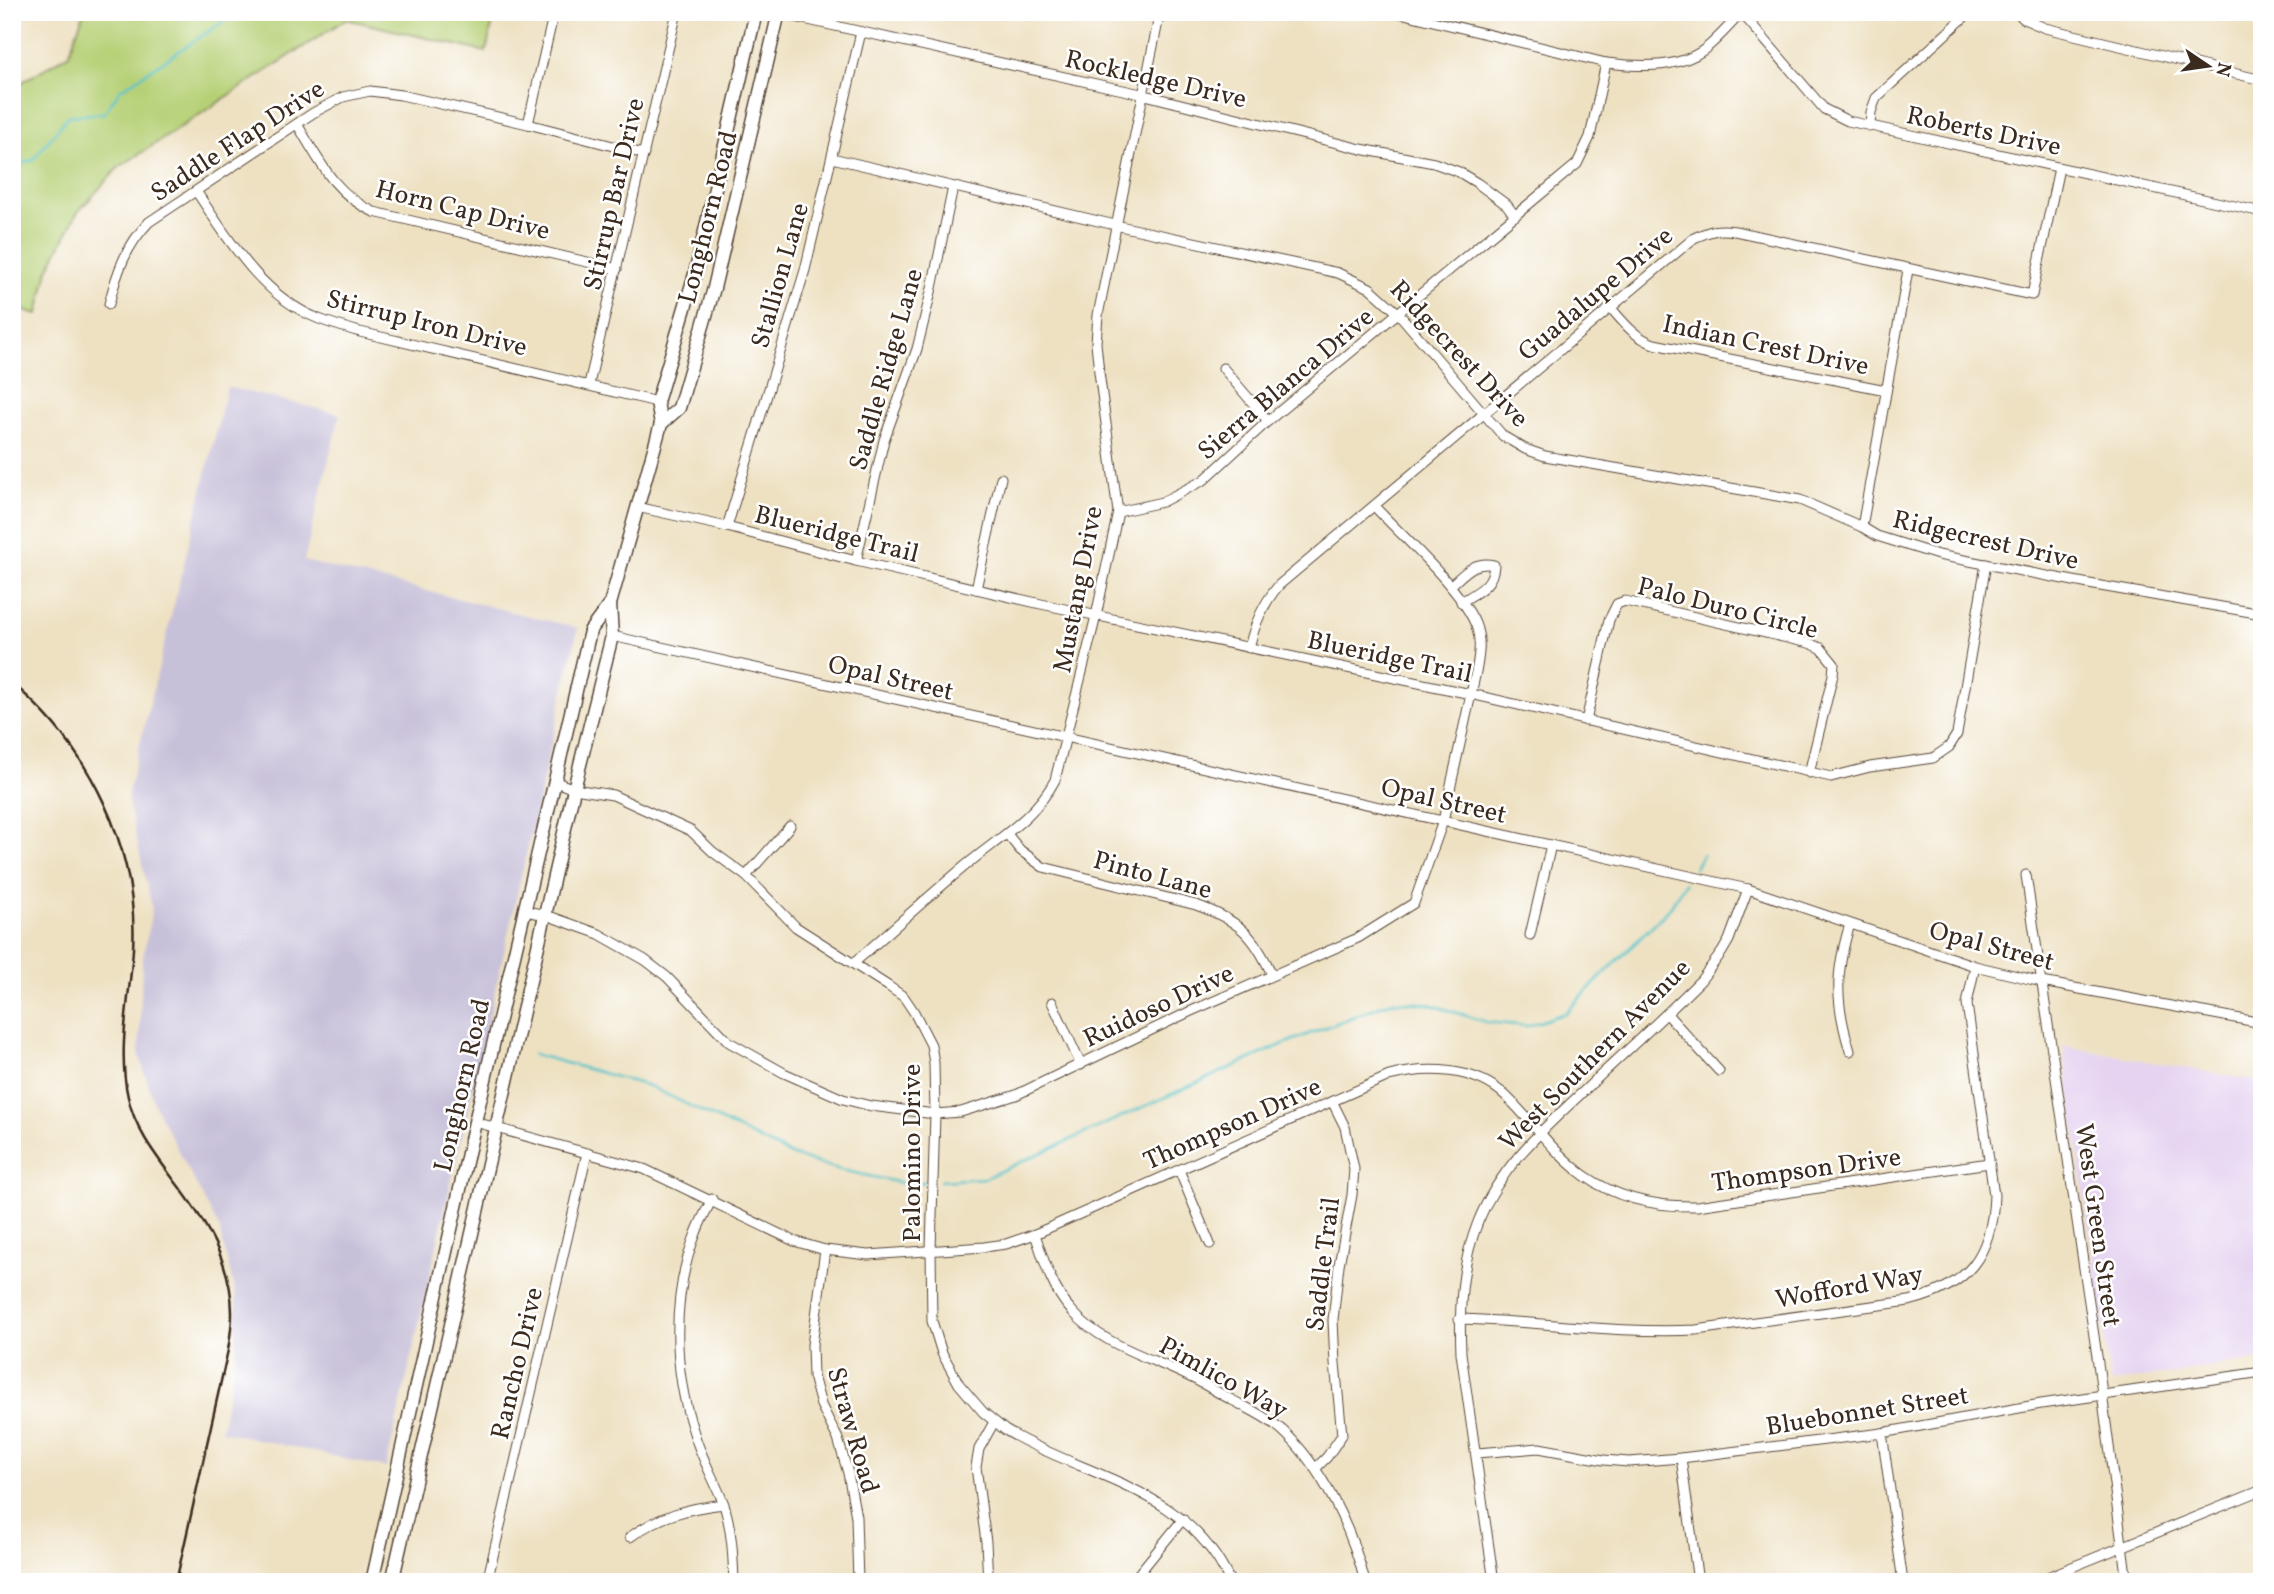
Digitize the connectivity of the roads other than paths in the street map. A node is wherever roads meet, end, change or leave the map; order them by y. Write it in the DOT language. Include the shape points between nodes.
graph roads {
  1 [pos="15,12"];
  2 [pos="554,12"];
  3 [pos="677,12"];
  4 [pos="757,12"];
  5 [pos="1160,12"];
  6 [pos="1396,12"];
  7 [pos="1741,12"];
  8 [pos="1970,12"];
  9 [pos="2017,12"];
  10 [pos="776,13"];
  11 [pos="12,20"];
  12 [pos="861,32"];
  13 [pos="1606,63"];
  14 [pos="2262,80"];
  15 [pos="1141,94"];
  16 [pos="297,124"];
  17 [pos="528,124"];
  18 [pos="1870,126"];
  19 [pos="644,154"];
  20 [pos="832,158"];
  21 [pos="2059,168"];
  22 [pos="953,187"];
  23 [pos="196,191"];
  24 [pos="2262,212"];
  25 [pos="1515,216"];
  26 [pos="1115,225"];
  27 [pos="617,269"];
  28 [pos="1908,270"];
  29 [pos="109,304"];
  30 [pos="1610,307"];
  31 [pos="1399,314"];
  32 [pos="1223,368"];
  33 [pos="589,384"];
  34 [pos="1886,390"];
  35 [pos="657,401"];
  36 [pos="1483,413"];
  37 [pos="1268,421"];
  38 [pos="662,424"];
  39 [pos="1001,478"];
  40 [pos="1375,507"];
  41 [pos="637,508"];
  42 [pos="1118,512"];
  43 [pos="727,527"];
  44 [pos="1862,527"];
  45 [pos="856,561"];
  46 [pos="1986,564"];
  47 [pos="1450,586"];
  48 [pos="976,589"];
  49 [pos="1461,602"];
  50 [pos="610,604"];
  51 [pos="2262,614"];
  52 [pos="1096,615"];
  53 [pos="612,636"];
  54 [pos="1248,648"];
  55 [pos="1471,694"];
  56 [pos="1586,720"];
  57 [pos="1066,737"];
  58 [pos="1809,773"];
  59 [pos="556,782"];
  60 [pos="574,789"];
  61 [pos="1443,821"];
  62 [pos="790,826"];
  63 [pos="1007,834"];
  64 [pos="1551,845"];
  65 [pos="2026,875"];
  66 [pos="746,877"];
  67 [pos="1748,888"];
  68 [pos="526,911"];
  69 [pos="546,915"];
  70 [pos="1850,924"];
  71 [pos="1530,935"];
  72 [pos="854,962"];
  73 [pos="1975,966"];
  74 [pos="1272,975"];
  75 [pos="2042,982"];
  76 [pos="1052,1002"];
  77 [pos="1667,1014"];
  78 [pos="2262,1023"];
  79 [pos="1850,1051"];
  80 [pos="1081,1065"];
  81 [pos="1718,1071"];
  82 [pos="1332,1101"];
  83 [pos="935,1114"];
  84 [pos="475,1122"];
  85 [pos="496,1126"];
  86 [pos="1539,1133"];
  87 [pos="587,1153"];
  88 [pos="1989,1163"];
  89 [pos="1179,1170"];
  90 [pos="712,1199"];
  91 [pos="1035,1234"];
  92 [pos="1210,1244"];
  93 [pos="825,1250"];
  94 [pos="931,1250"];
  95 [pos="1459,1319"];
  96 [pos="2262,1372"];
  97 [pos="2102,1395"];
  98 [pos="994,1422"];
  99 [pos="1882,1433"];
  100 [pos="1477,1453"];
  101 [pos="1681,1458"];
  102 [pos="1316,1468"];
  103 [pos="2262,1490"];
  104 [pos="724,1504"];
  105 [pos="387,1513"];
  106 [pos="405,1518"];
  107 [pos="1183,1519"];
  108 [pos="630,1537"];
  109 [pos="2123,1545"];
  110 [pos="372,1582"];
  111 [pos="392,1582"];
  112 [pos="487,1582"];
  113 [pos="734,1582"];
  114 [pos="858,1582"];
  115 [pos="988,1582"];
  116 [pos="1132,1582"];
  117 [pos="1230,1582"];
  118 [pos="1365,1582"];
  119 [pos="1494,1582"];
  120 [pos="1698,1582"];
  121 [pos="1903,1582"];
  122 [pos="2035,1582"];
  123 [pos="2127,1582"];
  1 -- 11 [label="street"];
  2 -- 17 [label="street"];
  3 -- 19 [label="street, Stirrup Bar Drive"];
  4 -- 35 [label="main road, Longhorn Road" via="695,274"];
  5 -- 15 [label="street, Mustang Drive"];
  6 -- 13 [label="street"];
  7 -- 13 [label="street" via="1710,46 1687,58 1640,66"];
  7 -- 18 [label="street, Roberts Drive" via="1824,109"];
  8 -- 18 [label="street" via="1876,97"];
  9 -- 14 [label="street" via="2045,28"];
  10 -- 12 [label="street, Rockledge Drive"];
  10 -- 38 [label="main road, Longhorn Road" via="714,288 679,408"];
  12 -- 15 [label="street, Rockledge Drive"];
  12 -- 20 [label="street, Stallion Lane"];
  13 -- 25 [label="street, Sierra Blanca Drive" via="1584,153"];
  15 -- 25 [label="street, Rockledge Drive" via="1434,163 1477,183"];
  15 -- 26 [label="street, Mustang Drive"];
  16 -- 17 [label="street, Saddle Flap Drive" via="343,97 370,91"];
  16 -- 23 [label="street, Saddle Flap Drive"];
  16 -- 27 [label="street, Horn Cap Drive" via="330,178 367,209"];
  17 -- 19 [label="street, Saddle Flap Drive"];
  18 -- 21 [label="street, Roberts Drive"];
  19 -- 27 [label="street, Stirrup Bar Drive"];
  20 -- 22 [label="street, Ridgecrest Drive"];
  20 -- 43 [label="street, Stallion Lane" via="805,270"];
  21 -- 24 [label="street, Roberts Drive"];
  21 -- 28 [label="street, Guadalupe Drive" via="2032,295"];
  22 -- 26 [label="street, Ridgecrest Drive"];
  22 -- 45 [label="street, Saddle Ridge Lane" via="917,349 884,440"];
  23 -- 29 [label="street, Saddle Flap Drive" via="136,235 119,267"];
  23 -- 33 [label="street, Stirrup Iron Drive" via="248,265 281,296 316,318"];
  25 -- 31 [label="street, Sierra Blanca Drive"];
  26 -- 31 [label="street, Ridgecrest Drive" via="1338,273 1370,288"];
  26 -- 42 [label="street, Mustang Drive" via="1096,343"];
  27 -- 33 [label="street, Stirrup Bar Drive"];
  28 -- 30 [label="street, Guadalupe Drive" via="1720,229 1694,238"];
  28 -- 34 [label="street"];
  30 -- 34 [label="street, Indian Crest Drive" via="1632,332 1654,344"];
  30 -- 36 [label="street, Guadalupe Drive"];
  31 -- 36 [label="street, Ridgecrest Drive"];
  31 -- 37 [label="street, Sierra Blanca Drive"];
  32 -- 37 [label="street"];
  33 -- 35 [label="street, Stirrup Iron Drive"];
  34 -- 44 [label="street"];
  35 -- 38 [label="main road, Longhorn Road"];
  36 -- 40 [label="street, Guadalupe Drive"];
  36 -- 44 [label="street, Ridgecrest Drive" via="1503,436 1545,456 1800,500"];
  37 -- 42 [label="street, Sierra Blanca Drive" via="1204,480 1162,502"];
  38 -- 41 [label="main road, Longhorn Road"];
  39 -- 48 [label="street"];
  40 -- 47 [label="street, Ruidoso Drive"];
  40 -- 54 [label="street, Guadalupe Drive" via="1279,585 1262,608"];
  41 -- 43 [label="street, Blueridge Trail"];
  41 -- 50 [label="main road, Longhorn Road"];
  42 -- 52 [label="street, Mustang Drive"];
  43 -- 45 [label="street, Blueridge Trail"];
  44 -- 46 [label="street, Ridgecrest Drive" via="1877,536"];
  45 -- 48 [label="street, Blueridge Trail"];
  46 -- 51 [label="street, Ridgecrest Drive"];
  46 -- 58 [label="street, Blueridge Trail" via="1957,734 1949,747 1933,758 1831,777"];
  47 -- 49 [label="street, Ruidoso Drive"];
  47 -- 49 [label="street" via="1471,567 1494,565 1488,584"];
  48 -- 52 [label="street, Blueridge Trail"];
  49 -- 55 [label="street, Ruidoso Drive" via="1474,618 1480,644"];
  50 -- 53 [label="main road, Longhorn Road"];
  50 -- 59 [label="main road, Longhorn Road" via="590,631"];
  52 -- 54 [label="street, Blueridge Trail"];
  52 -- 57 [label="street, Mustang Drive"];
  53 -- 57 [label="street, Opal Street"];
  53 -- 60 [label="main road, Longhorn Road"];
  54 -- 55 [label="street, Blueridge Trail"];
  55 -- 56 [label="street, Blueridge Trail"];
  55 -- 61 [label="street, Ruidoso Drive"];
  56 -- 58 [label="street, Blueridge Trail"];
  56 -- 58 [label="street, Palo Duro Circle" via="1609,620 1615,606 1625,601 1809,643 1821,648 1834,664"];
  57 -- 61 [label="street, Opal Street"];
  57 -- 63 [label="street, Mustang Drive" via="1047,797"];
  59 -- 60 [label="street, Palomino Drive"];
  59 -- 68 [label="main road, Longhorn Road"];
  60 -- 66 [label="street, Palomino Drive" via="613,795 691,831"];
  60 -- 69 [label="main road, Longhorn Road"];
  61 -- 64 [label="street, Opal Street"];
  61 -- 74 [label="street, Ruidoso Drive" via="1414,902 1358,937"];
  62 -- 66 [label="street"];
  63 -- 72 [label="street, Mustang Drive"];
  63 -- 74 [label="street, Pinto Lane" via="1043,867 1196,905 1237,923 1262,952"];
  64 -- 67 [label="street, Opal Street"];
  64 -- 71 [label="street"];
  65 -- 75 [label="street, West Green Street"];
  66 -- 72 [label="street, Palomino Drive" via="796,928"];
  67 -- 70 [label="street, Opal Street"];
  67 -- 77 [label="street, West Southern Avenue" via="1722,953"];
  68 -- 69 [label="street, Ruidoso Drive"];
  68 -- 84 [label="main road, Longhorn Road"];
  69 -- 83 [label="street, Ruidoso Drive" via="599,934 645,960 729,1042 784,1073 843,1099"];
  69 -- 85 [label="main road, Longhorn Road"];
  70 -- 73 [label="street, Opal Street"];
  70 -- 79 [label="street" via="1838,989"];
  72 -- 83 [label="street, Palomino Drive" via="904,997 923,1027 934,1063"];
  73 -- 75 [label="street, Opal Street"];
  73 -- 88 [label="street, Wofford Way" via="1967,1004"];
  74 -- 80 [label="street, Ruidoso Drive"];
  75 -- 78 [label="street, Opal Street"];
  75 -- 97 [label="street, West Green Street"];
  76 -- 80 [label="street"];
  77 -- 81 [label="street"];
  77 -- 86 [label="street, West Southern Avenue"];
  80 -- 83 [label="street, Ruidoso Drive" via="1016,1095 961,1112"];
  82 -- 86 [label="street, Thompson Drive" via="1401,1073 1449,1071 1493,1086"];
  82 -- 89 [label="street, Thompson Drive"];
  82 -- 102 [label="street, Saddle Trail" via="1345,1127 1354,1170 1333,1320 1342,1435"];
  83 -- 94 [label="street, Palomino Drive"];
  84 -- 85 [label="street, Thompson Drive"];
  84 -- 105 [label="main road, Longhorn Road"];
  85 -- 87 [label="street, Thompson Drive"];
  85 -- 106 [label="main road, Longhorn Road"];
  86 -- 88 [label="street, Thompson Drive" via="1599,1184 1638,1200 1675,1206"];
  86 -- 95 [label="street, West Southern Avenue" via="1501,1178 1479,1220 1464,1273"];
  87 -- 90 [label="street, Thompson Drive" via="644,1169"];
  87 -- 112 [label="street, Rancho Drive"];
  88 -- 95 [label="street, Wofford Way" via="1994,1195 1988,1238 1961,1278 1934,1294 1684,1331"];
  89 -- 91 [label="street, Thompson Drive"];
  89 -- 92 [label="street"];
  90 -- 93 [label="street, Thompson Drive" via="794,1241"];
  90 -- 104 [label="street" via="686,1264 679,1355 687,1411"];
  91 -- 94 [label="street, Thompson Drive" via="1006,1244"];
  91 -- 102 [label="street, Pimlico Way" via="1052,1283 1088,1326 1264,1416"];
  93 -- 94 [label="street, Thompson Drive" via="869,1255"];
  93 -- 114 [label="street, Straw Road" via="812,1345 813,1376 848,1473 856,1517"];
  94 -- 98 [label="street, Palomino Drive" via="932,1321 942,1353 959,1384"];
  95 -- 100 [label="street, West Southern Avenue"];
  96 -- 97 [label="street, Bluebonnet Street"];
  97 -- 99 [label="street, Bluebonnet Street"];
  97 -- 109 [label="street, West Green Street"];
  98 -- 107 [label="street, Palomino Drive" via="1155,1499"];
  98 -- 115 [label="street" via="979,1449 976,1467"];
  99 -- 101 [label="street, Bluebonnet Street"];
  99 -- 121 [label="street"];
  100 -- 101 [label="street, Bluebonnet Street" via="1539,1448 1629,1462"];
  100 -- 119 [label="street, West Southern Avenue"];
  101 -- 120 [label="street"];
  102 -- 118 [label="street, Pimlico Way" via="1347,1530"];
  103 -- 109 [label="street"];
  104 -- 108 [label="street" via="650,1522"];
  104 -- 113 [label="street"];
  105 -- 106 [label="main road"];
  105 -- 110 [label="main road, Longhorn Road"];
  106 -- 111 [label="main road, Longhorn Road"];
  107 -- 116 [label="street"];
  107 -- 117 [label="street, Palomino Drive" via="1216,1556"];
  109 -- 122 [label="street"];
  109 -- 123 [label="street, West Green Street"];
}
